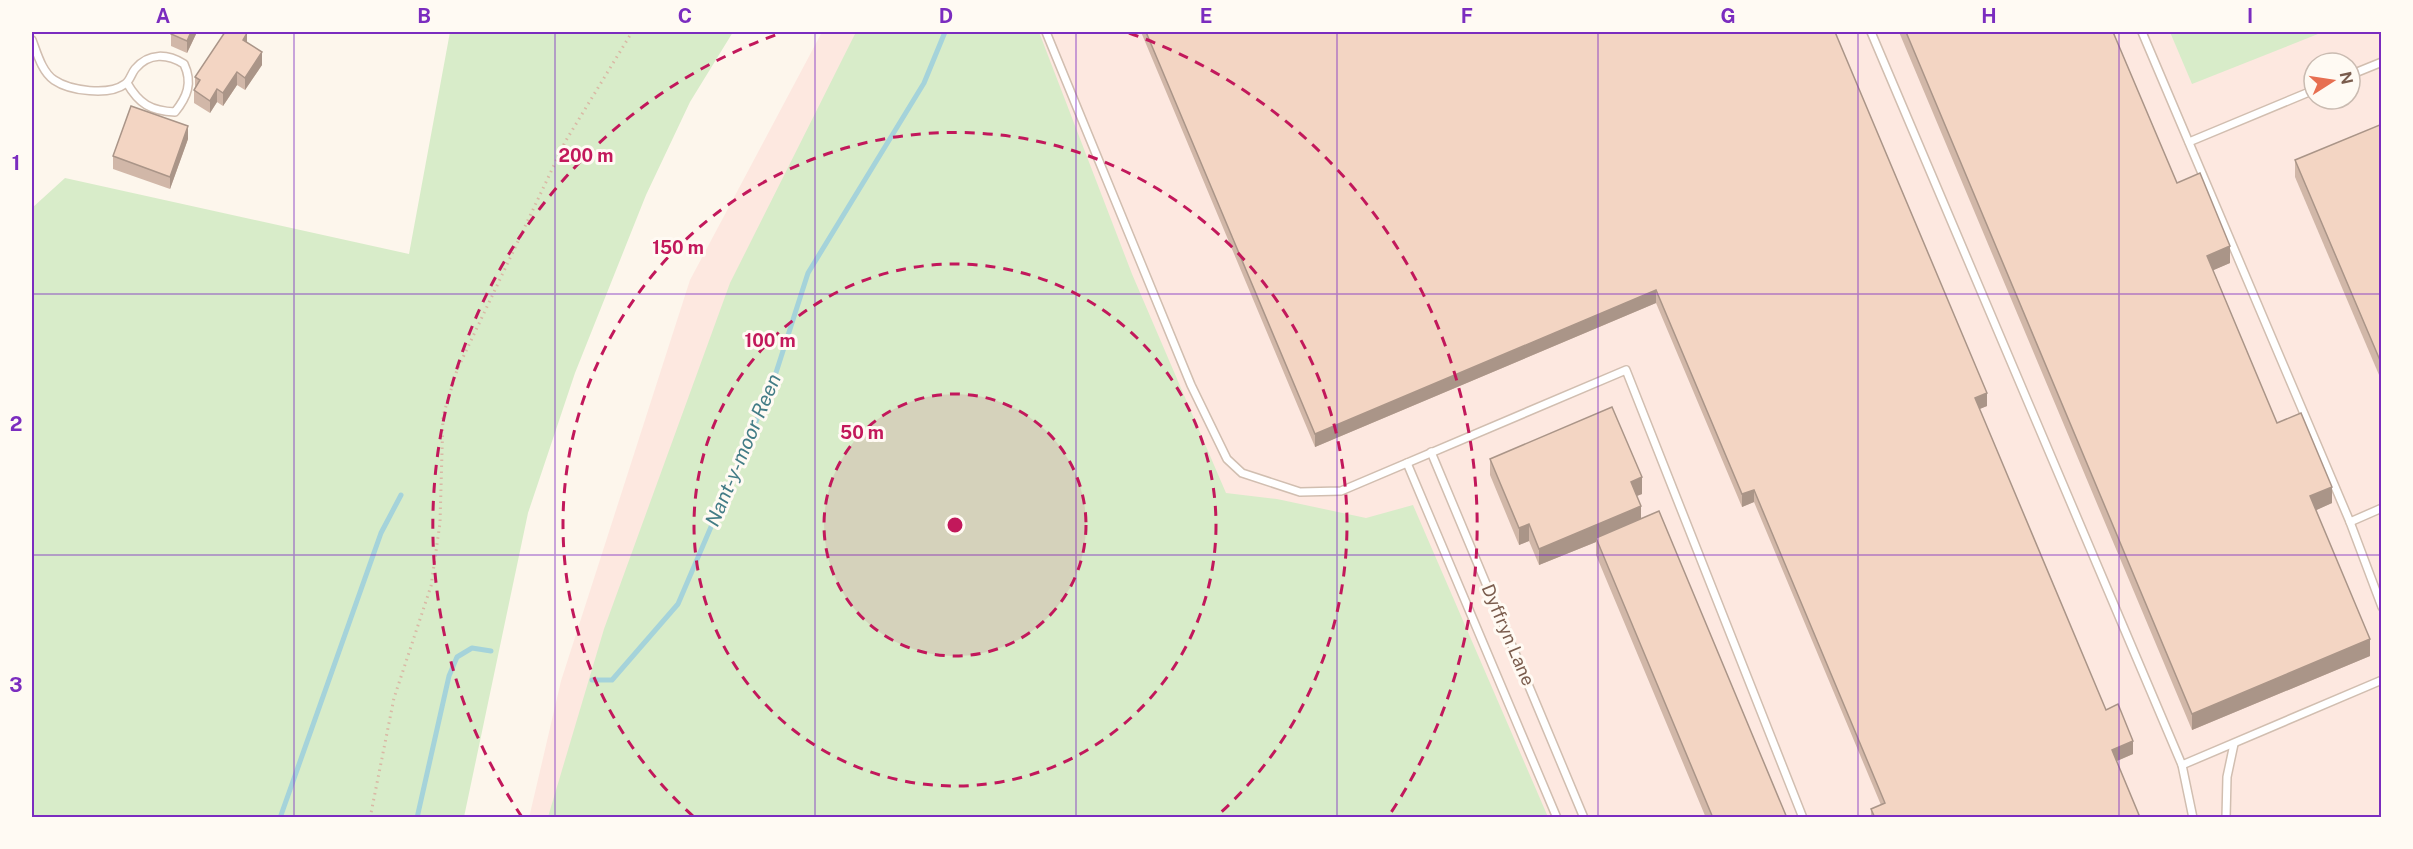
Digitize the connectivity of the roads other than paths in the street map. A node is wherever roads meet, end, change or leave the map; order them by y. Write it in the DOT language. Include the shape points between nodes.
graph roads {
  1 [pos="1046,32"];
  2 [pos="1871,32"];
  3 [pos="2142,32"];
  4 [pos="32,40"];
  5 [pos="2382,62"];
  6 [pos="2362,70"];
  7 [pos="127,83"];
  8 [pos="2302,95"];
  9 [pos="2188,142"];
  10 [pos="1431,452"];
  11 [pos="1407,463"];
  12 [pos="2382,508"];
  13 [pos="2350,522"];
  14 [pos="2382,608"];
  15 [pos="2382,680"];
  16 [pos="2234,744"];
  17 [pos="2182,765"];
  18 [pos="1557,818"];
  19 [pos="1584,818"];
  20 [pos="1803,818"];
  21 [pos="2193,818"];
  22 [pos="2226,818"];
  1 -- 11 [label="lane" via="1191,385 1234,468 1300,492 1322,494 1341,491"];
  2 -- 17 [label="lane"];
  3 -- 9 [label="lane"];
  4 -- 7 [label="lane" via="54,80 95,90 114,89"];
  5 -- 6 [label="lane"];
  7 -- 7 [label="lane" via="144,60 165,55 184,64 189,75 187,97 175,112 146,106"];
  8 -- 9 [label="lane"];
  9 -- 13 [label="lane"];
  10 -- 11 [label="lane"];
  10 -- 19 [label="lane, Dyffryn Lane"];
  10 -- 20 [label="lane" via="1626,370"];
  11 -- 18 [label="lane, Dyffryn Lane"];
  12 -- 13 [label="lane"];
  13 -- 14 [label="lane"];
  15 -- 16 [label="lane"];
  16 -- 17 [label="lane"];
  16 -- 22 [label="lane" via="2227,777"];
  17 -- 21 [label="lane"];
}
